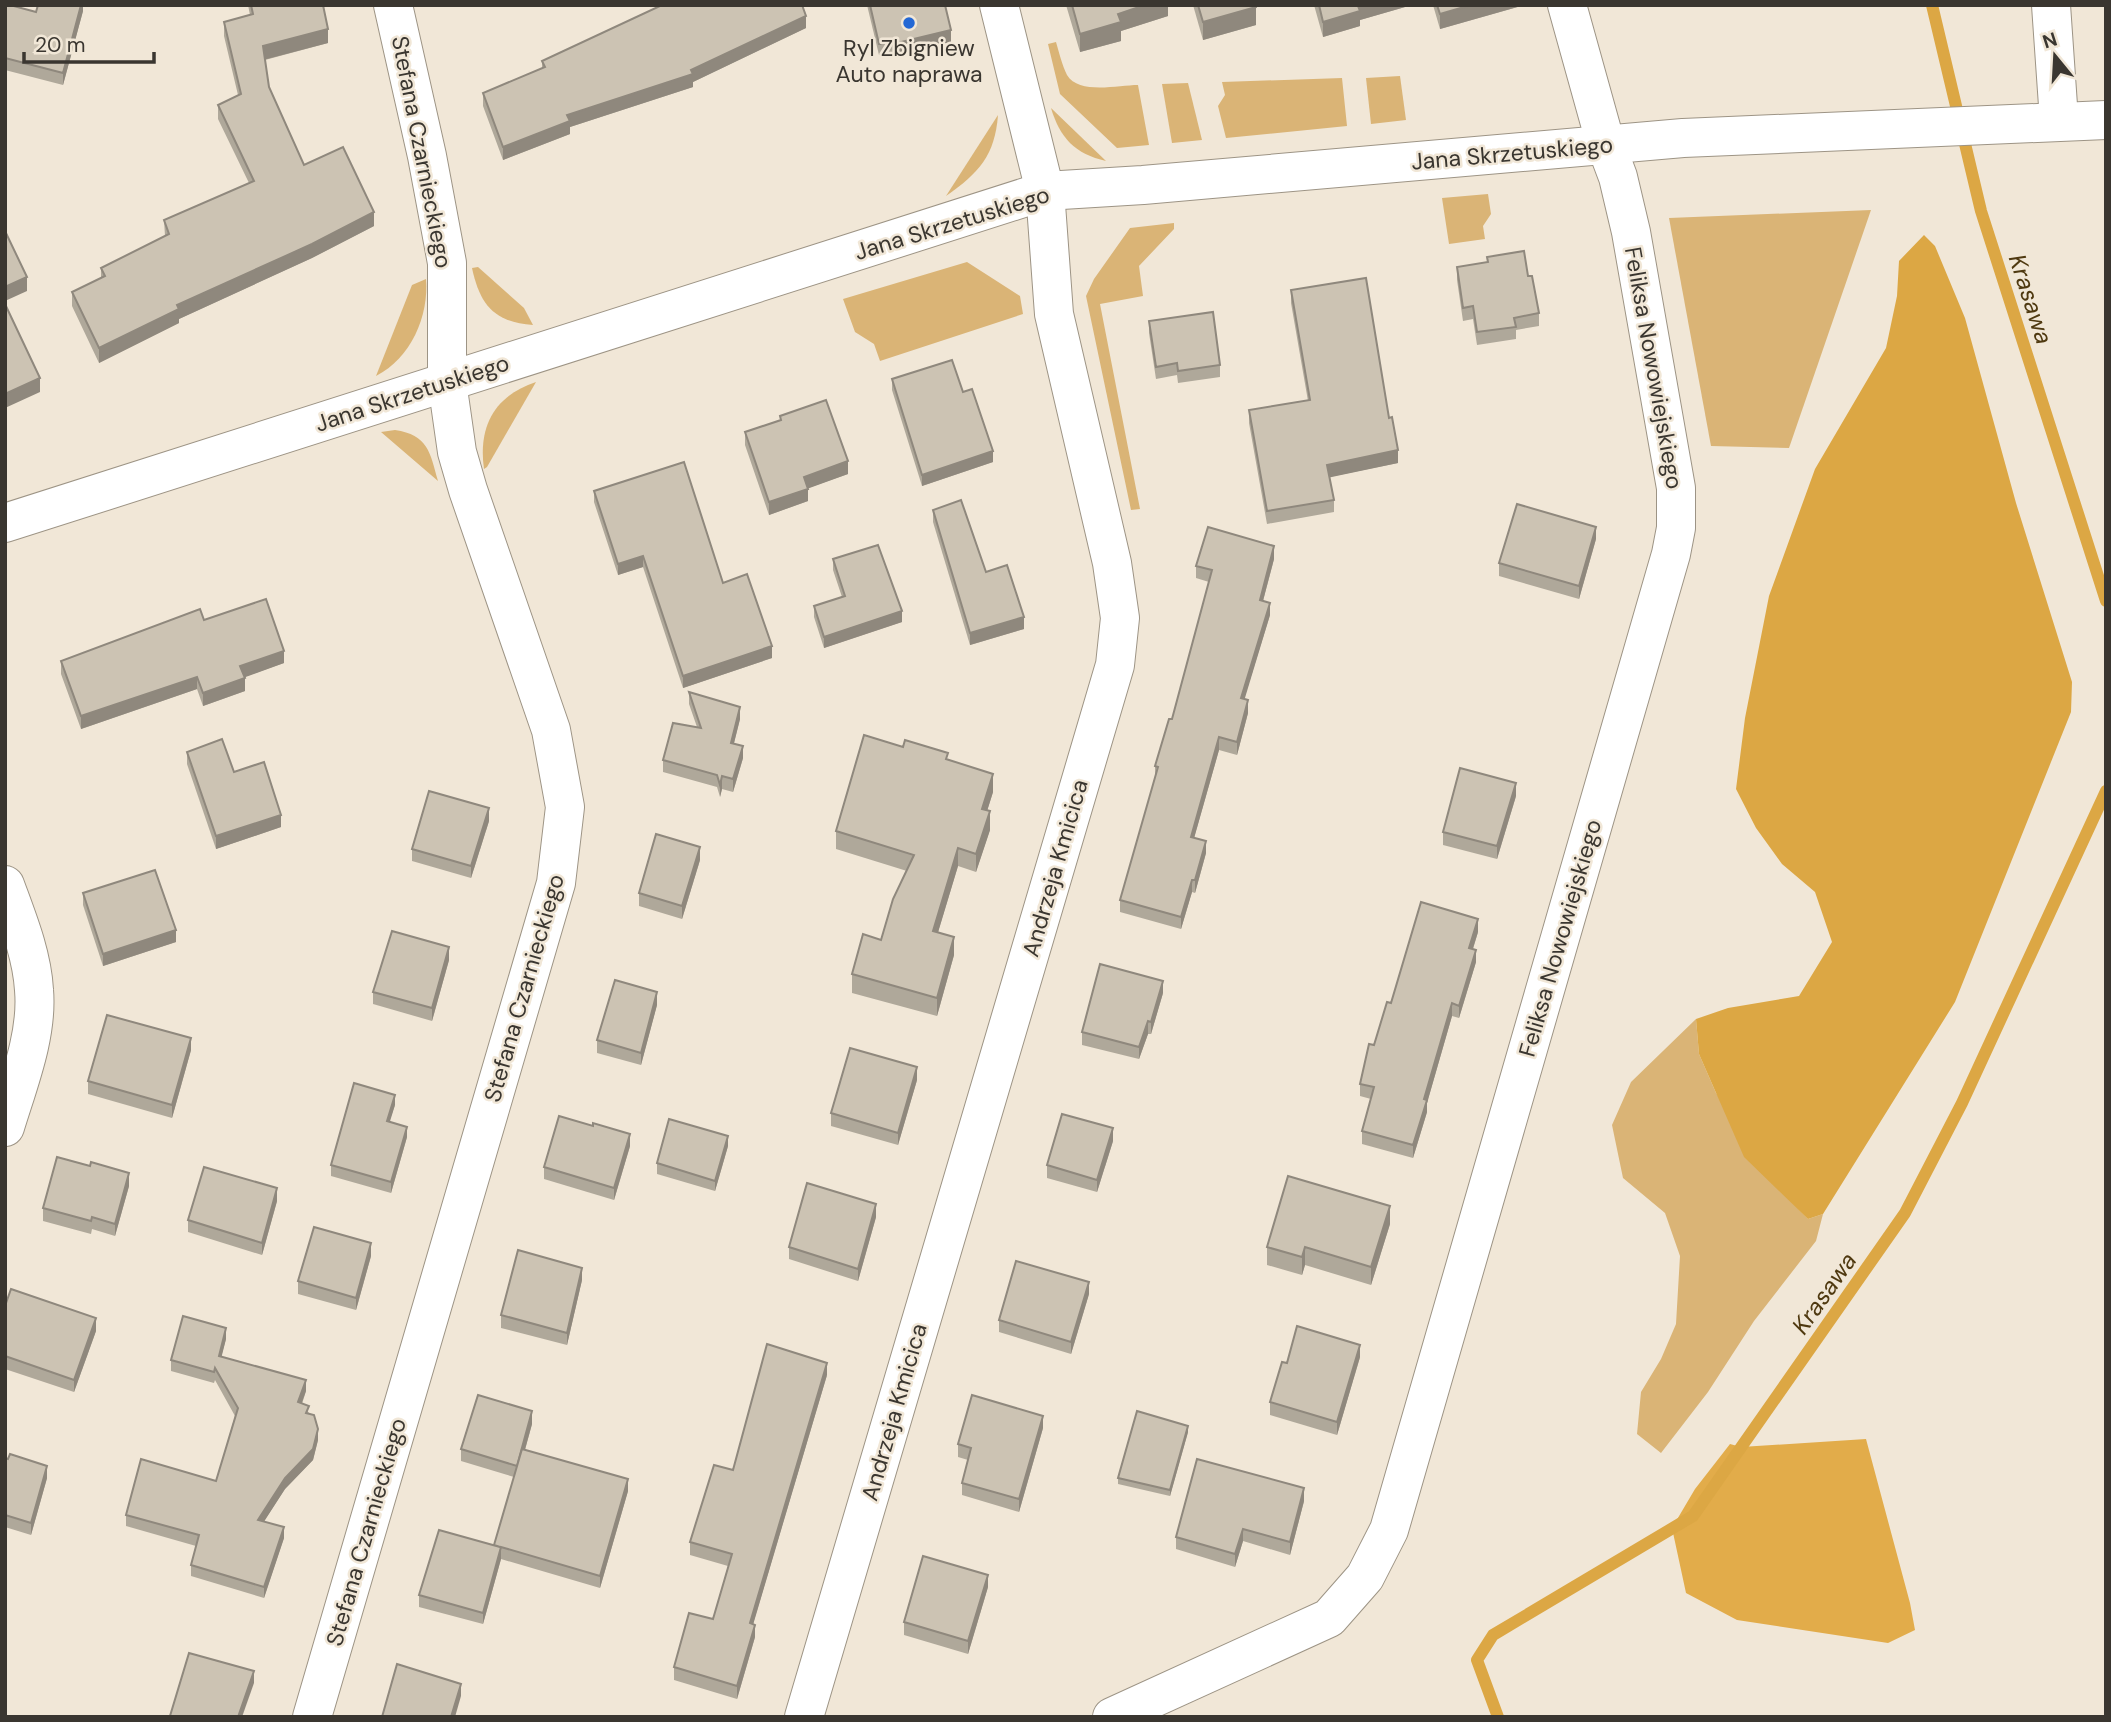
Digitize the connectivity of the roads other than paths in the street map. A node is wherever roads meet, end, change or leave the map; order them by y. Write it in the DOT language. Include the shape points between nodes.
graph roads {
  1 [pos="393,5"];
  2 [pos="999,5"];
  3 [pos="1567,5"];
  4 [pos="2051,5"];
  5 [pos="2059,120"];
  6 [pos="2106,120"];
  7 [pos="1606,145"];
  8 [pos="1045,191"];
  9 [pos="447,382"];
  10 [pos="5,523"];
  11 [pos="5,885"];
  12 [pos="5,1127"];
  13 [pos="312,1717"];
  14 [pos="804,1717"];
  15 [pos="1112,1717"];
  1 -- 9 [label="street, Stefana Czarnieckiego" via="447,262"];
  2 -- 8 [label="street, Andrzeja Kmicica"];
  3 -- 7 [label="street, Feliksa Nowowiejskiego"];
  4 -- 5 [label="street"];
  5 -- 6 [label="street, Jana Skrzetuskiego"];
  5 -- 7 [label="street, Jana Skrzetuskiego"];
  7 -- 8 [label="street, Jana Skrzetuskiego"];
  7 -- 15 [label="street, Feliksa Nowowiejskiego" via="1631,232 1676,488 1676,528 1389,1530 1365,1577 1329,1618"];
  8 -- 9 [label="street, Jana Skrzetuskiego"];
  8 -- 14 [label="street, Andrzeja Kmicica" via="1054,314 1112,563 1120,618 1115,665"];
  9 -- 10 [label="street, Jana Skrzetuskiego"];
  9 -- 13 [label="street, Stefana Czarnieckiego" via="457,452 551,730 565,807 556,883"];
  11 -- 12 [label="street" via="28,955 34,990 31,1031"];
}
